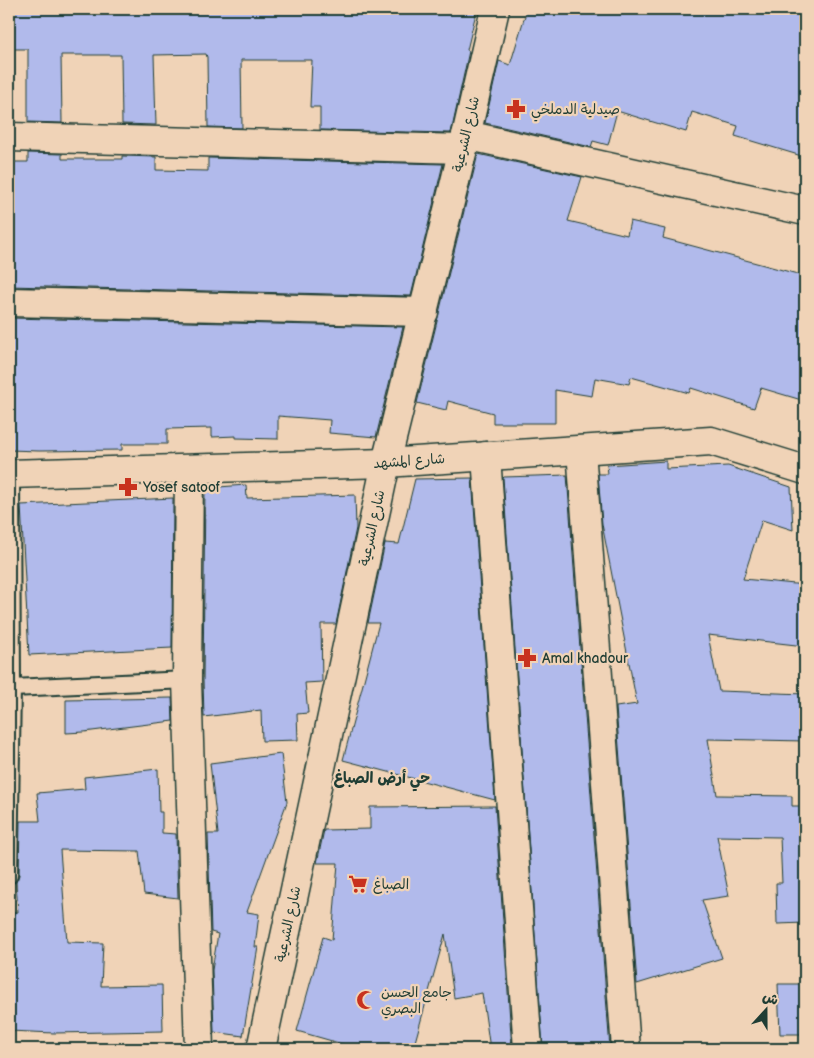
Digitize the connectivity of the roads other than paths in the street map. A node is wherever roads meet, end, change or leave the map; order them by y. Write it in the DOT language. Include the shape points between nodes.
graph roads {
  1 [pos="495,9"];
  2 [pos="9,137"];
  3 [pos="464,142"];
  4 [pos="805,211"];
  5 [pos="9,302"];
  6 [pos="424,312"];
  7 [pos="581,450"];
  8 [pos="486,456"];
  9 [pos="386,463"];
  10 [pos="189,470"];
  11 [pos="805,470"];
  12 [pos="10,474"];
  13 [pos="187,680"];
  14 [pos="12,688"];
  15 [pos="9,875"];
  16 [pos="199,1049"];
  17 [pos="261,1049"];
  18 [pos="528,1049"];
  19 [pos="626,1049"];
  1 -- 3 [label="street, شارع الشرعية"];
  2 -- 3 [label="street"];
  3 -- 4 [label="street"];
  3 -- 6 [label="street, شارع الشرعية"];
  5 -- 6 [label="street"];
  6 -- 9 [label="street, شارع الشرعية"];
  7 -- 8 [label="street, شارع المشهد"];
  7 -- 11 [label="street, شارع المشهد" via="711,441"];
  7 -- 19 [label="street"];
  8 -- 9 [label="street, شارع المشهد"];
  8 -- 18 [label="street"];
  9 -- 10 [label="street, شارع المشهد"];
  9 -- 17 [label="street, شارع الشرعية"];
  10 -- 12 [label="street, شارع المشهد"];
  10 -- 13 [label="street"];
  12 -- 14 [label="lane"];
  13 -- 14 [label="lane"];
  13 -- 16 [label="street"];
  14 -- 15 [label="lane"];
}
